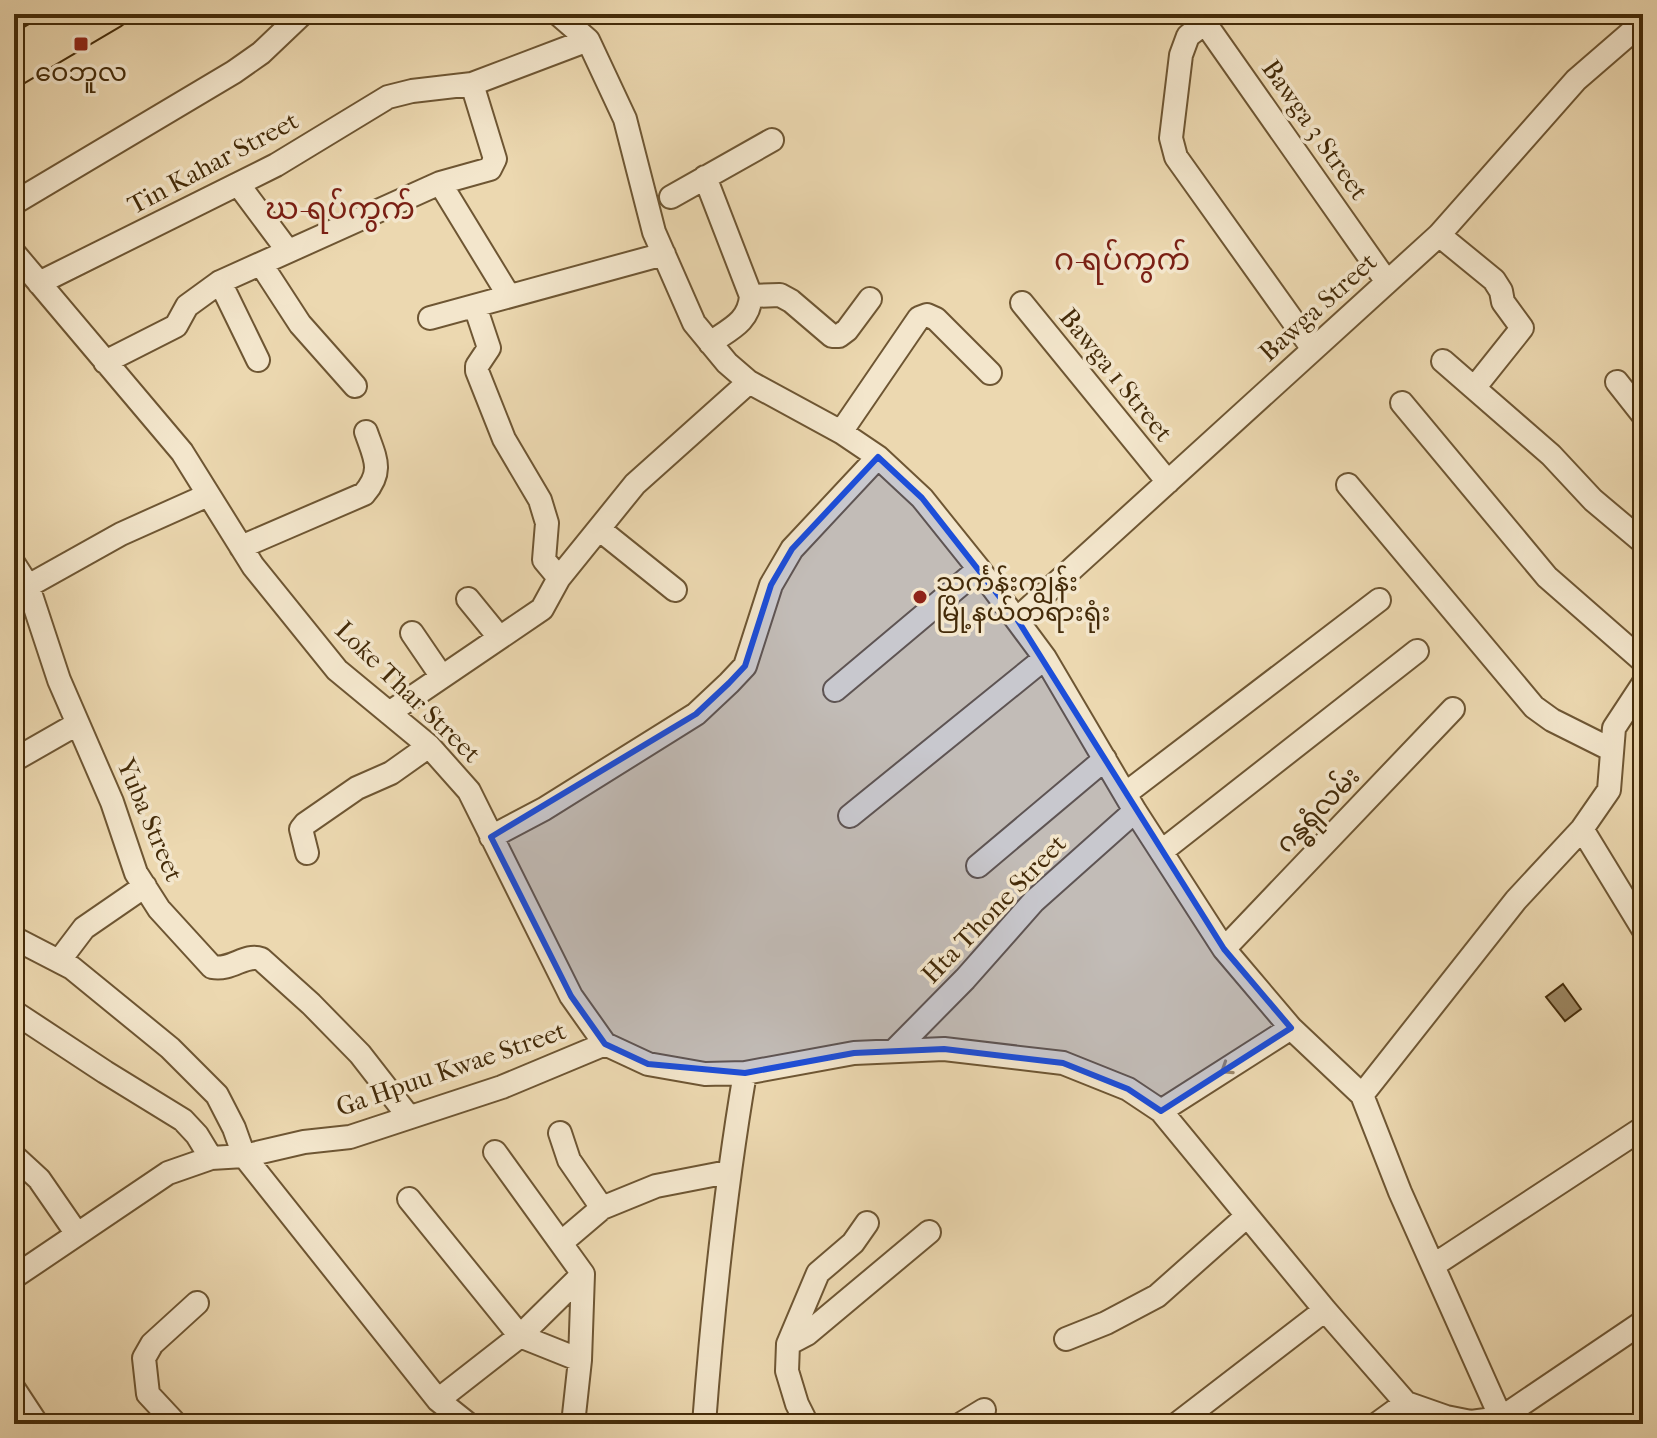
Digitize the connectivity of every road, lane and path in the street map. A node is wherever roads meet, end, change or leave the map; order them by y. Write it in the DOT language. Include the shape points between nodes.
graph roads {
  1 [pos="74,14"];
  2 [pos="114,14"];
  3 [pos="302,14"];
  4 [pos="558,14"];
  5 [pos="1210,18"];
  6 [pos="1643,22"];
  7 [pos="19,38"];
  8 [pos="588,40"];
  9 [pos="14,73"];
  10 [pos="472,84"];
  11 [pos="772,140"];
  12 [pos="705,177"];
  13 [pos="440,183"];
  14 [pos="238,184"];
  15 [pos="671,197"];
  16 [pos="14,203"];
  17 [pos="1439,235"];
  18 [pos="288,251"];
  19 [pos="14,253"];
  20 [pos="664,254"];
  21 [pos="261,264"];
  22 [pos="220,282"];
  23 [pos="1387,282"];
  24 [pos="39,283"];
  25 [pos="509,296"];
  26 [pos="751,296"];
  27 [pos="870,299"];
  28 [pos="1022,303"];
  29 [pos="475,306"];
  30 [pos="430,318"];
  31 [pos="710,343"];
  32 [pos="1313,349"];
  33 [pos="258,360"];
  34 [pos="1443,361"];
  35 [pos="105,362"];
  36 [pos="990,373"];
  37 [pos="749,382"];
  38 [pos="1617,382"];
  39 [pos="355,386"];
  40 [pos="1475,387"];
  41 [pos="1402,403"];
  42 [pos="1643,415"];
  43 [pos="366,432"];
  44 [pos="841,432"];
  45 [pos="878,457"];
  46 [pos="1168,482"];
  47 [pos="1348,485"];
  48 [pos="208,495"];
  49 [pos="599,529"];
  50 [pos="1643,542"];
  51 [pos="241,547"];
  52 [pos="14,564"];
  53 [pos="979,569"];
  54 [pos="559,578"];
  55 [pos="21,583"];
  56 [pos="675,590"];
  57 [pos="468,599"];
  58 [pos="1379,600"];
  59 [pos="14,603"];
  60 [pos="1017,619"];
  61 [pos="412,633"];
  62 [pos="499,637"];
  63 [pos="1417,651"];
  64 [pos="1045,658"];
  65 [pos="1643,661"];
  66 [pos="442,677"];
  67 [pos="1643,684"];
  68 [pos="835,690"];
  69 [pos="1453,709"];
  70 [pos="389,713"];
  71 [pos="77,724"];
  72 [pos="429,746"];
  73 [pos="1612,750"];
  74 [pos="1105,759"];
  75 [pos="14,760"];
  76 [pos="1130,802"];
  77 [pos="850,816"];
  78 [pos="1582,829"];
  79 [pos="491,837"];
  80 [pos="1162,851"];
  81 [pos="307,853"];
  82 [pos="978,866"];
  83 [pos="145,886"];
  84 [pos="1643,929"];
  85 [pos="14,938"];
  86 [pos="1224,949"];
  87 [pos="59,961"];
  88 [pos="14,1012"];
  89 [pos="1291,1028"];
  90 [pos="605,1044"];
  91 [pos="895,1050"];
  92 [pos="745,1073"];
  93 [pos="1362,1095"];
  94 [pos="1161,1111"];
  95 [pos="409,1117"];
  96 [pos="1643,1128"];
  97 [pos="560,1133"];
  98 [pos="495,1152"];
  99 [pos="14,1156"];
  100 [pos="244,1156"];
  101 [pos="211,1158"];
  102 [pos="728,1172"];
  103 [pos="409,1199"];
  104 [pos="602,1208"];
  105 [pos="1247,1216"];
  106 [pos="867,1223"];
  107 [pos="929,1232"];
  108 [pos="77,1234"];
  109 [pos="562,1242"];
  110 [pos="1434,1265"];
  111 [pos="583,1274"];
  112 [pos="14,1277"];
  113 [pos="197,1303"];
  114 [pos="1325,1310"];
  115 [pos="1643,1322"];
  116 [pos="520,1336"];
  117 [pos="1066,1339"];
  118 [pos="788,1344"];
  119 [pos="580,1360"];
  120 [pos="14,1389"];
  121 [pos="438,1400"];
  122 [pos="1406,1403"];
  123 [pos="984,1410"];
  124 [pos="1504,1421"];
  125 [pos="37,1424"];
  126 [pos="176,1424"];
  127 [pos="468,1424"];
  128 [pos="573,1424"];
  129 [pos="704,1424"];
  130 [pos="807,1424"];
  131 [pos="961,1424"];
  132 [pos="1177,1424"];
  133 [pos="1377,1424"];
  1 -- 7 [label="main road"];
  2 -- 9 [label="main road"];
  3 -- 16 [label="street" via="234,72"];
  4 -- 8 [label="street"];
  5 -- 23 [label="street, Bawga 3 Street"];
  5 -- 32 [label="street" via="1188,36 1181,55 1171,138 1176,157"];
  6 -- 17 [label="street, Bawga Street" via="1576,80"];
  8 -- 10 [label="street, Tin Kahar Street"];
  8 -- 20 [label="street" via="625,119"];
  10 -- 13 [label="street" via="494,164"];
  10 -- 14 [label="street, Tin Kahar Street" via="388,97"];
  11 -- 12 [label="street"];
  12 -- 15 [label="street"];
  12 -- 26 [label="street"];
  13 -- 18 [label="street"];
  13 -- 25 [label="street"];
  14 -- 18 [label="street"];
  14 -- 24 [label="street, Tin Kahar Street"];
  17 -- 23 [label="street, Bawga Street"];
  17 -- 40 [label="street" via="1494,280 1522,328"];
  18 -- 21 [label="street"];
  19 -- 24 [label="street, Loke Thar Street"];
  20 -- 25 [label="street"];
  20 -- 31 [label="street" via="694,323"];
  21 -- 22 [label="street"];
  21 -- 39 [label="street" via="300,324"];
  22 -- 33 [label="street"];
  22 -- 35 [label="street" via="187,306 176,326"];
  23 -- 32 [label="street, Bawga Street"];
  24 -- 35 [label="street, Loke Thar Street"];
  25 -- 29 [label="street"];
  26 -- 27 [label="street" via="780,295 832,336 847,330"];
  26 -- 31 [label="street" via="746,319"];
  28 -- 46 [label="street, Bawga 1 Street"];
  29 -- 30 [label="street"];
  29 -- 54 [label="street" via="489,348 477,371 504,439 540,500 547,523 544,560"];
  31 -- 37 [label="street"];
  32 -- 46 [label="street, Bawga Street"];
  34 -- 40 [label="street"];
  35 -- 48 [label="street, Loke Thar Street" via="182,452"];
  36 -- 44 [label="street" via="936,319 919,318"];
  37 -- 44 [label="street"];
  37 -- 49 [label="street" via="635,484"];
  38 -- 42 [label="street"];
  40 -- 50 [label="street"];
  41 -- 65 [label="street" via="1547,577"];
  43 -- 51 [label="street" via="377,464 376,481 364,494"];
  44 -- 45 [label="street"];
  45 -- 53 [label="street" via="922,498"];
  45 -- 79 [label="street" via="792,549 771,585 745,666 729,683 696,714"];
  46 -- 60 [label="street, Bawga Street"];
  47 -- 73 [label="street" via="1534,707"];
  48 -- 51 [label="street, Loke Thar Street"];
  48 -- 55 [label="street"];
  49 -- 54 [label="street"];
  49 -- 56 [label="street"];
  51 -- 70 [label="street, Loke Thar Street" via="337,670"];
  52 -- 55 [label="street, Yuba Street"];
  53 -- 60 [label="street"];
  53 -- 68 [label="street"];
  54 -- 62 [label="street" via="542,609"];
  55 -- 59 [label="street"];
  55 -- 71 [label="street, Yuba Street"];
  57 -- 62 [label="street"];
  58 -- 76 [label="street, Hta Thone Street"];
  60 -- 64 [label="street"];
  61 -- 66 [label="street"];
  62 -- 66 [label="street"];
  63 -- 80 [label="street"];
  64 -- 74 [label="street"];
  64 -- 77 [label="street"];
  66 -- 70 [label="street"];
  67 -- 73 [label="street" via="1614,728"];
  69 -- 86 [label="street, ဂန္ဓရုံလမ်း"];
  70 -- 72 [label="street, Loke Thar Street"];
  71 -- 75 [label="street"];
  71 -- 83 [label="street, Yuba Street"];
  72 -- 79 [label="street, Loke Thar Street" via="469,791"];
  72 -- 81 [label="street" via="305,824 301,829"];
  73 -- 78 [label="street" via="1609,790"];
  74 -- 76 [label="street"];
  74 -- 82 [label="street"];
  76 -- 80 [label="street"];
  76 -- 91 [label="street, Hta Thone Street"];
  78 -- 84 [label="street"];
  78 -- 93 [label="street" via="1516,900"];
  79 -- 90 [label="street, Loke Thar Street" via="571,996"];
  80 -- 86 [label="street"];
  83 -- 87 [label="street" via="84,928"];
  83 -- 95 [label="street, Yuba Street" via="212,967 261,959 360,1054"];
  85 -- 87 [label="street"];
  86 -- 89 [label="street"];
  87 -- 100 [label="street" via="170,1048 217,1095"];
  88 -- 101 [label="street" via="183,1120"];
  89 -- 93 [label="street"];
  89 -- 94 [label="street, one-way"];
  90 -- 92 [label="street, Loke Thar Street" via="648,1064 705,1074"];
  90 -- 95 [label="street, Ga Hpuu Kwae Street" via="502,1087"];
  91 -- 92 [label="street, Loke Thar Street"];
  91 -- 94 [label="street, Loke Thar Street" via="944,1049 1063,1063 1128,1089"];
  92 -- 102 [label="street"];
  93 -- 110 [label="street"];
  94 -- 105 [label="street, Loke Thar Street"];
  95 -- 100 [label="street, Ga Hpuu Kwae Street" via="350,1137"];
  96 -- 110 [label="street"];
  97 -- 104 [label="street" via="569,1160"];
  98 -- 109 [label="street"];
  99 -- 108 [label="street" via="39,1179"];
  100 -- 101 [label="street, Ga Hpuu Kwae Street"];
  100 -- 121 [label="street"];
  101 -- 108 [label="street, Ga Hpuu Kwae Street" via="168,1173"];
  102 -- 104 [label="street" via="656,1186"];
  102 -- 129 [label="street"];
  103 -- 116 [label="street"];
  104 -- 109 [label="street"];
  105 -- 114 [label="street, Loke Thar Street"];
  105 -- 117 [label="street" via="1157,1296"];
  106 -- 118 [label="street" via="818,1273"];
  107 -- 118 [label="street"];
  108 -- 112 [label="street, Ga Hpuu Kwae Street"];
  109 -- 111 [label="street"];
  110 -- 124 [label="street"];
  111 -- 116 [label="street"];
  111 -- 119 [label="street"];
  113 -- 126 [label="street" via="144,1358 148,1394"];
  114 -- 122 [label="street, Loke Thar Street"];
  114 -- 132 [label="street"];
  115 -- 124 [label="street"];
  116 -- 119 [label="street"];
  116 -- 121 [label="street"];
  118 -- 130 [label="street" via="787,1371"];
  119 -- 128 [label="street"];
  120 -- 125 [label="street"];
  121 -- 127 [label="street"];
  122 -- 124 [label="street" via="1471,1422"];
  122 -- 133 [label="street"];
  123 -- 131 [label="street"];
}
